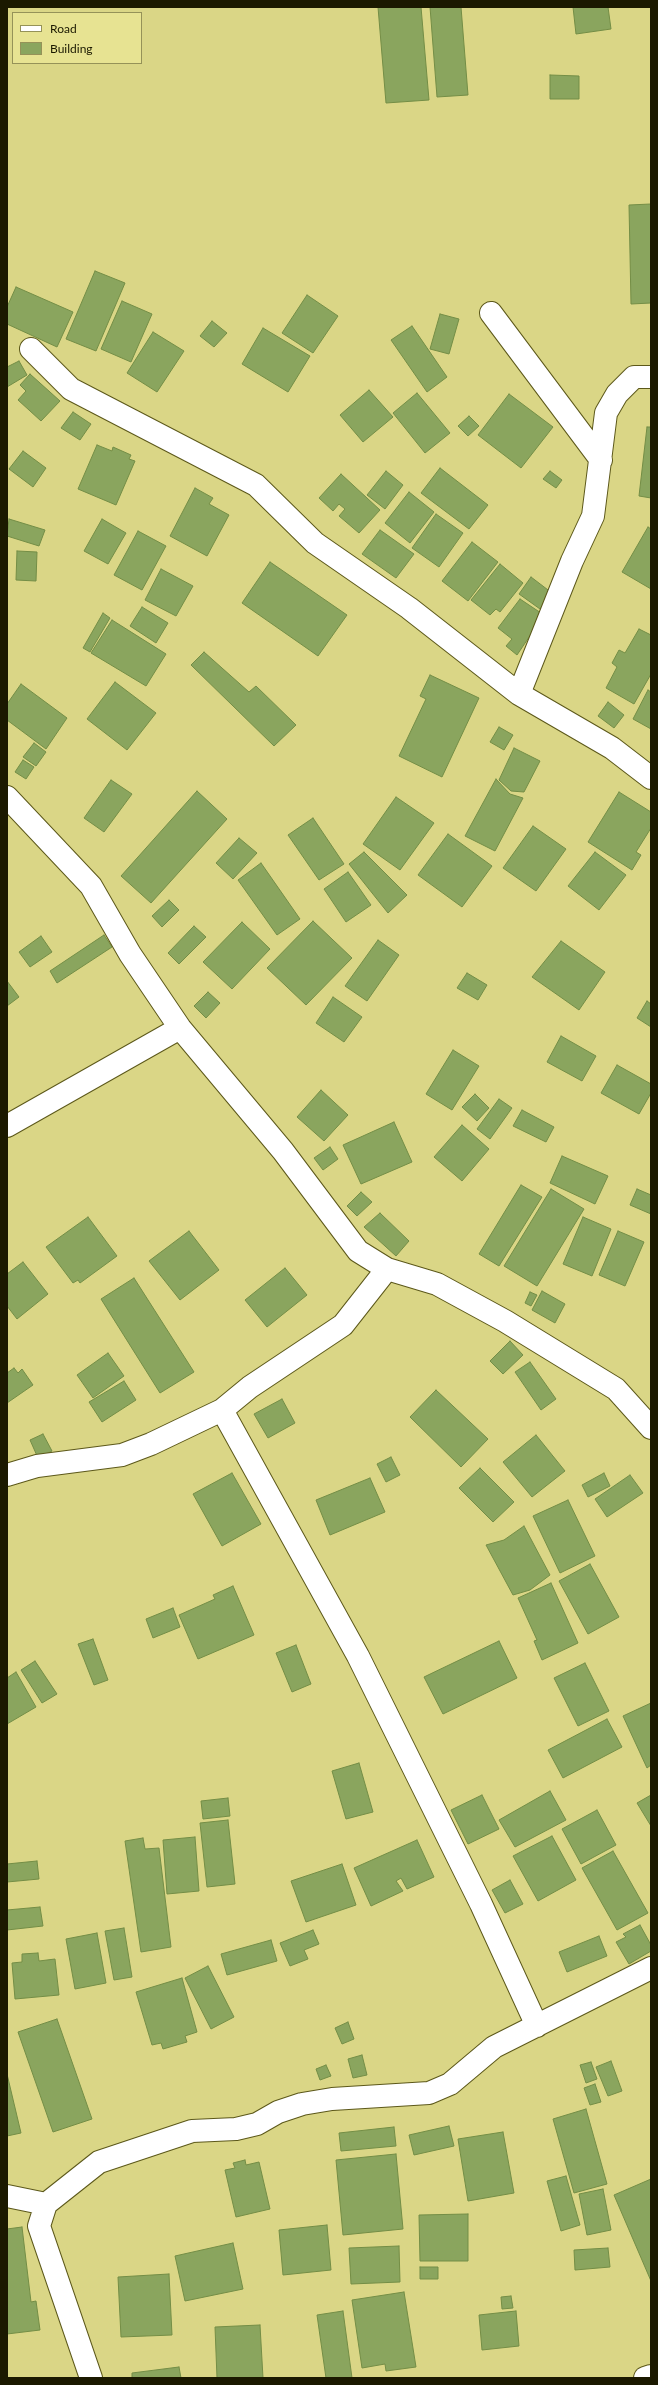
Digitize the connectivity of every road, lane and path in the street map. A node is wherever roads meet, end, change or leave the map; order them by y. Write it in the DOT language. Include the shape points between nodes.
graph roads {
  1 [pos="491,313"];
  2 [pos="31,349"];
  3 [pos="651,377"];
  4 [pos="601,460"];
  5 [pos="519,694"];
  6 [pos="651,778"];
  7 [pos="7,797"];
  8 [pos="180,1028"];
  9 [pos="7,1126"];
  10 [pos="387,1269"];
  11 [pos="222,1410"];
  12 [pos="651,1428"];
  13 [pos="7,1475"];
  14 [pos="651,1968"];
  15 [pos="537,2026"];
  16 [pos="7,2196"];
  17 [pos="46,2204"];
  18 [pos="651,2376"];
  19 [pos="91,2378"];
  20 [pos="645,2378"];
  1 -- 4 [label="street"];
  2 -- 5 [label="street" via="71,389 256,485 315,543 409,608"];
  3 -- 4 [label="street" via="634,377 617,394 606,413"];
  4 -- 5 [label="street" via="593,516 572,561"];
  5 -- 6 [label="street" via="612,748"];
  7 -- 8 [label="street" via="91,886 130,954"];
  8 -- 9 [label="street"];
  8 -- 10 [label="street" via="283,1151 358,1251"];
  10 -- 11 [label="street" via="343,1325 250,1387"];
  10 -- 12 [label="street" via="437,1284 505,1320 616,1389"];
  11 -- 13 [label="street" via="122,1455 37,1466"];
  11 -- 15 [label="street" via="358,1656 481,1904"];
  14 -- 15 [label="street"];
  15 -- 17 [label="street" via="494,2047 450,2084 429,2093 332,2099 302,2104 278,2112 257,2124 236,2129 180,2134 99,2162"];
  16 -- 17 [label="street"];
  17 -- 19 [label="street" via="39,2226"];
  18 -- 20 [label="street"];
}
